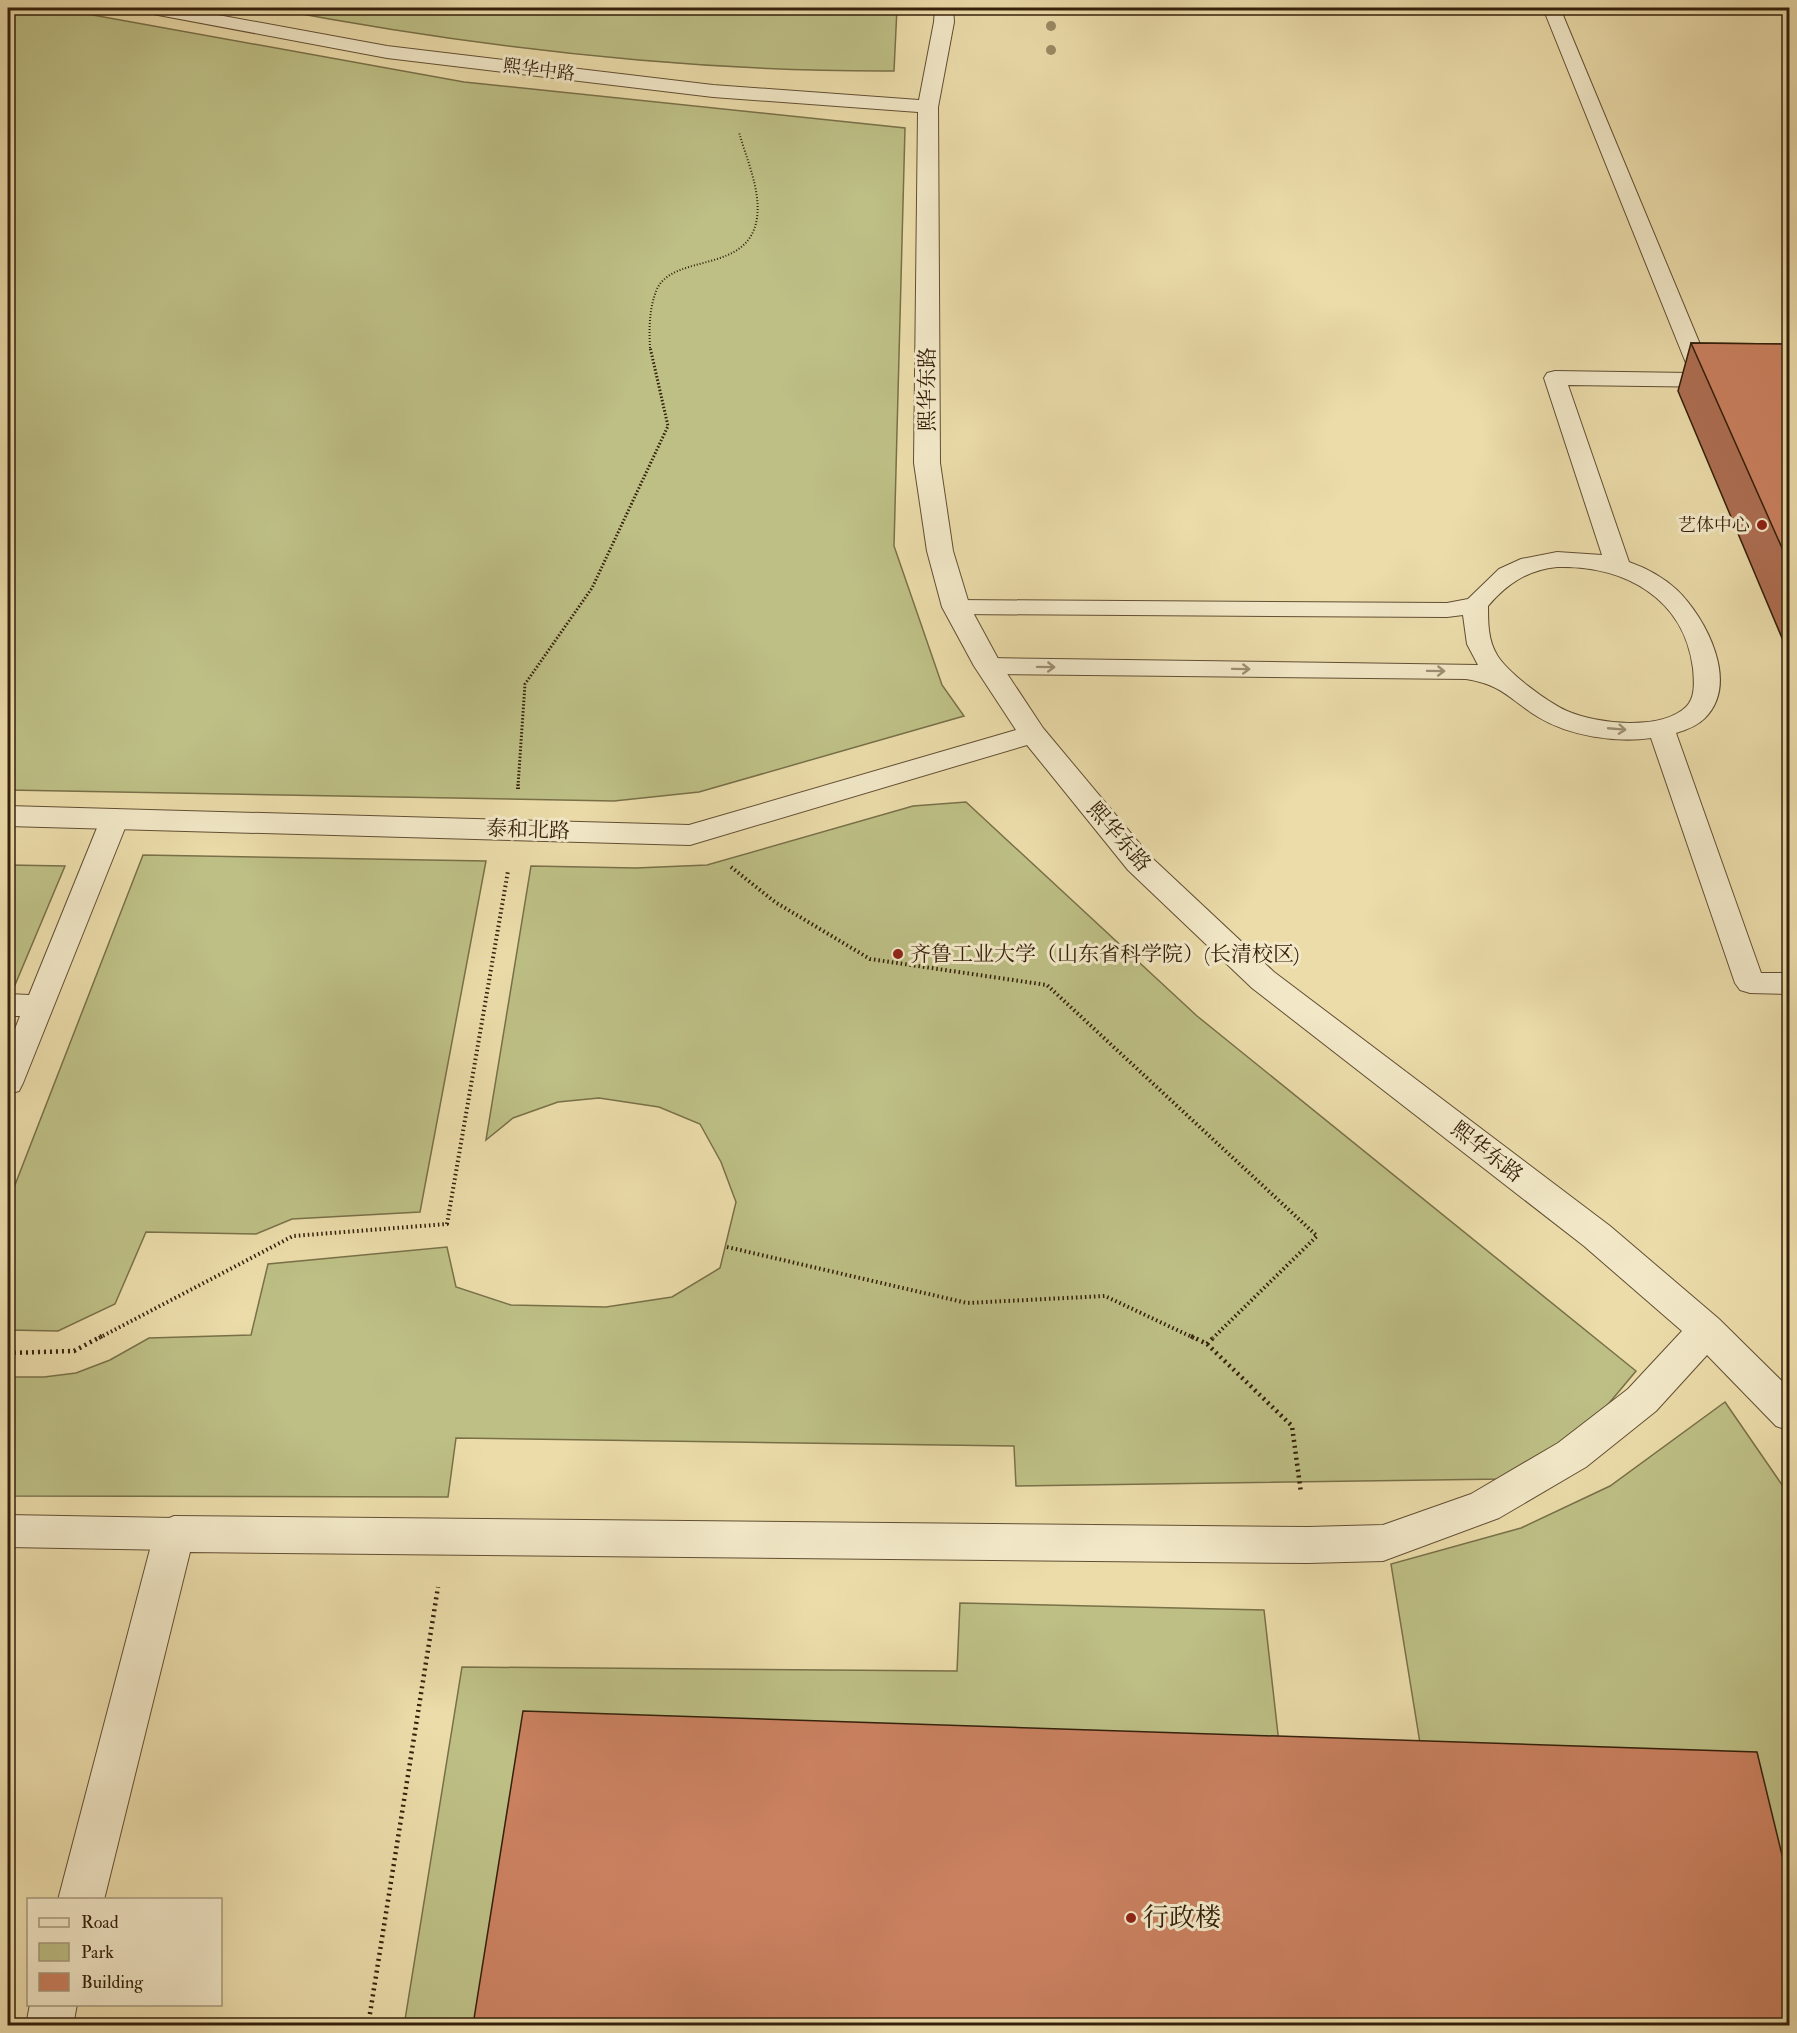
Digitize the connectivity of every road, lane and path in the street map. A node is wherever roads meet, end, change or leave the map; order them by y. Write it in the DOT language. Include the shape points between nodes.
graph roads {
  1 [pos="153,8"];
  2 [pos="944,8"];
  3 [pos="1551,8"];
  4 [pos="713,91"];
  5 [pos="928,107"];
  6 [pos="1704,380"];
  7 [pos="1790,381"];
  8 [pos="1618,566"];
  9 [pos="1476,605"];
  10 [pos="956,607"];
  11 [pos="988,666"];
  12 [pos="1501,678"];
  13 [pos="1660,728"];
  14 [pos="1033,734"];
  15 [pos="8,816"];
  16 [pos="115,818"];
  17 [pos="515,830"];
  18 [pos="690,835"];
  19 [pos="1790,984"];
  20 [pos="8,1005"];
  21 [pos="39,1006"];
  22 [pos="8,1083"];
  23 [pos="727,1247"];
  24 [pos="1706,1330"];
  25 [pos="1207,1344"];
  26 [pos="8,1353"];
  27 [pos="1790,1415"];
  28 [pos="8,1531"];
  29 [pos="174,1534"];
  30 [pos="446,1536"];
  31 [pos="1308,1545"];
  32 [pos="81,1898"];
  33 [pos="54,2006"];
  34 [pos="49,2025"];
  35 [pos="368,2025"];
  1 -- 4 [label="street, 熙华中路" via="387,52"];
  2 -- 5 [label="street, 熙华东路"];
  3 -- 6 [label="lane"];
  4 -- 5 [label="street, 熙华中路"];
  4 -- 17 [label="path" via="732,113 748,160 757,218 750,240 733,253 669,277 658,287 649,319 650,354 668,426 592,588 525,684"];
  5 -- 10 [label="street, 熙华东路" via="927,463 940,551"];
  6 -- 7 [label="lane"];
  6 -- 8 [label="lane" via="1555,378"];
  8 -- 9 [label="lane" via="1554,559 1521,566 1494,583"];
  8 -- 13 [label="lane" via="1666,593 1686,615 1706,658 1706,700 1693,716 1672,727"];
  9 -- 10 [label="lane" via="1446,610"];
  9 -- 12 [label="lane" via="1475,629 1482,653"];
  10 -- 11 [label="street, 熙华东路"];
  11 -- 12 [label="lane, one-way" via="1466,671"];
  11 -- 14 [label="street, 熙华东路"];
  12 -- 13 [label="lane, one-way" via="1551,713 1584,725 1622,731"];
  13 -- 19 [label="lane" via="1750,983"];
  14 -- 18 [label="street, 泰和北路"];
  14 -- 24 [label="street, 熙华东路" via="1139,863 1263,980 1597,1236"];
  15 -- 16 [label="street, 泰和北路"];
  16 -- 17 [label="street, 泰和北路"];
  16 -- 21 [label="lane"];
  17 -- 18 [label="street, 泰和北路"];
  17 -- 26 [label="path" via="447,1224 293,1236 74,1351"];
  18 -- 25 [label="path" via="775,902 870,959 1047,985 1317,1236"];
  20 -- 21 [label="lane"];
  21 -- 22 [label="lane"];
  23 -- 25 [label="path" via="967,1303 1105,1296"];
  24 -- 27 [label="street, 熙华东路"];
  24 -- 31 [label="street" via="1642,1400 1572,1455 1485,1506 1383,1543"];
  25 -- 31 [label="path" via="1292,1426"];
  28 -- 29 [label="lane"];
  29 -- 30 [label="street"];
  29 -- 32 [label="street"];
  30 -- 31 [label="street"];
  30 -- 35 [label="path"];
  33 -- 34 [label="street"];
}
